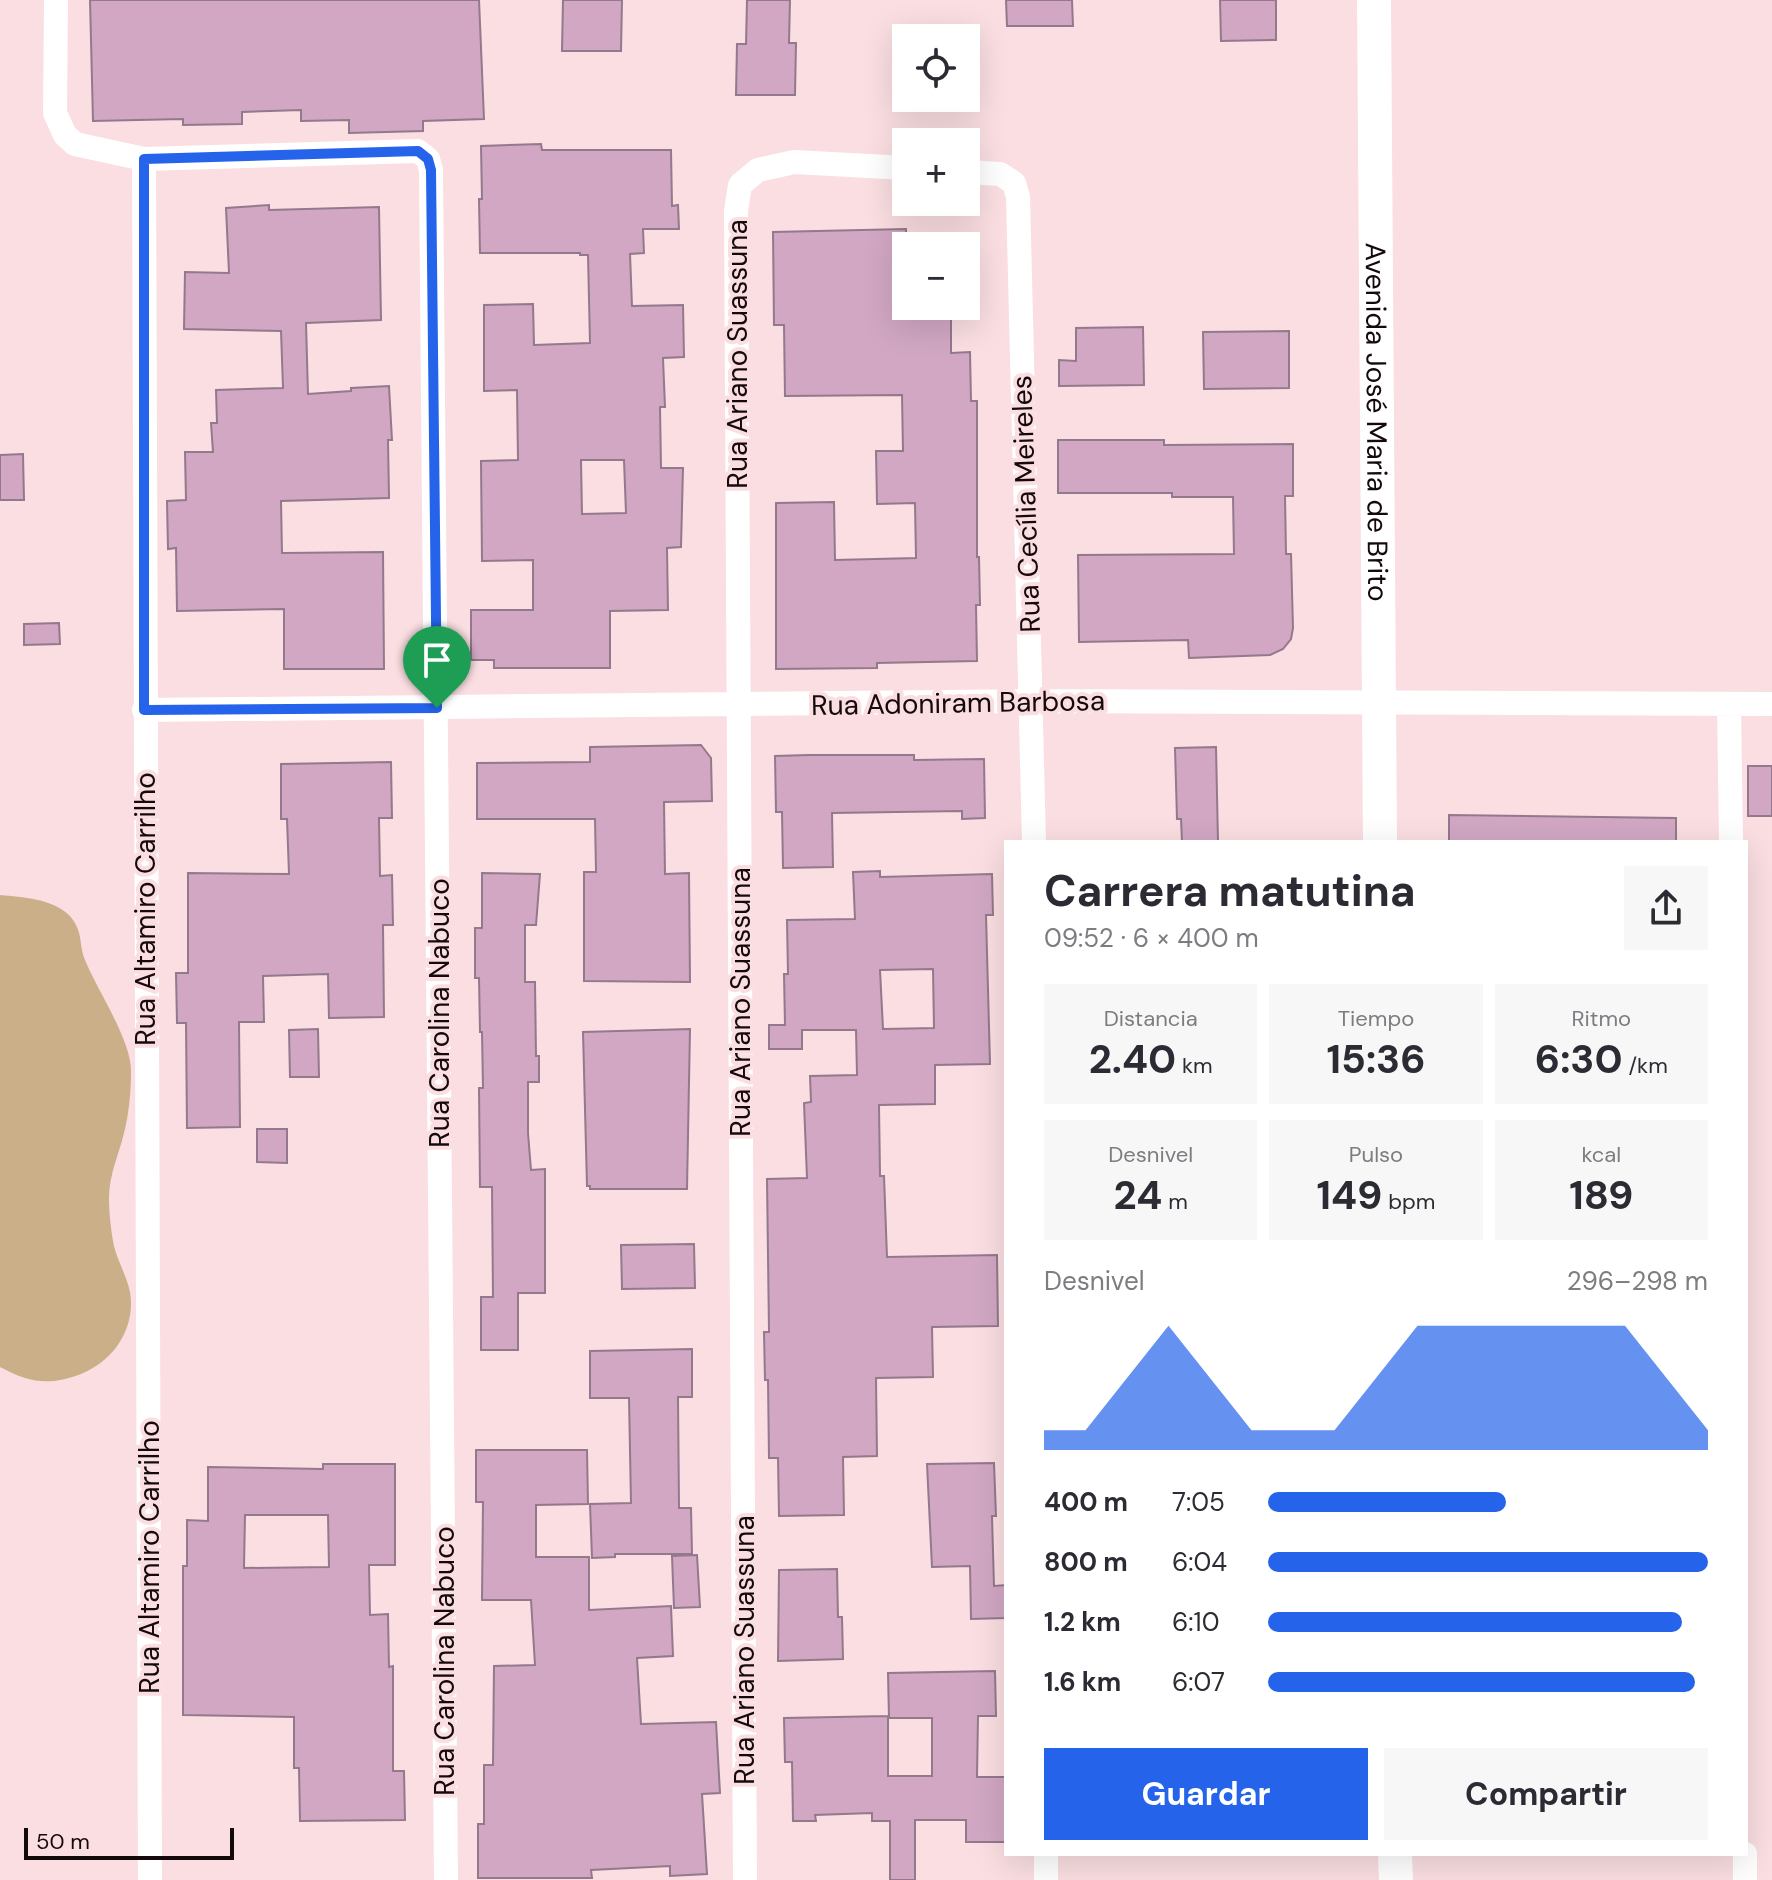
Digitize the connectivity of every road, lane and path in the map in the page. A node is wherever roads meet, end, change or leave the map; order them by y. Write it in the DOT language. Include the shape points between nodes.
graph roads {
  1 [pos="56,0"];
  2 [pos="1374,0"];
  3 [pos="144,159"];
  4 [pos="892,167"];
  5 [pos="980,173"];
  6 [pos="1032,701"];
  7 [pos="1378,703"];
  8 [pos="1729,704"];
  9 [pos="1772,704"];
  10 [pos="739,706"];
  11 [pos="437,708"];
  12 [pos="144,710"];
  13 [pos="1034,840"];
  14 [pos="1380,840"];
  15 [pos="1731,840"];
  16 [pos="1046,1856"];
  17 [pos="1395,1856"];
  18 [pos="1745,1856"];
  19 [pos="150,1880"];
  20 [pos="446,1880"];
  21 [pos="745,1880"];
  22 [pos="1046,1880"];
  23 [pos="1396,1880"];
  24 [pos="1745,1880"];
  1 -- 3 [label="street" via="55,113 65,135 75,144"];
  2 -- 7 [label="main road, Avenida José Maria de Brito"];
  3 -- 11 [label="street, Rua Carolina Nabuco" via="418,151 428,159"];
  3 -- 12 [label="street, Rua Altamiro Carrilho"];
  4 -- 10 [label="street, Rua Ariano Suassuna" via="794,162 758,170 740,185"];
  5 -- 6 [label="street, Rua Cecília Meireles" via="1000,174 1014,183 1018,197"];
  6 -- 7 [label="street, Rua Adoniram Barbosa"];
  6 -- 10 [label="street, Rua Adoniram Barbosa"];
  6 -- 13 [label="street, Rua Cecília Meireles"];
  7 -- 8 [label="street, Rua Adoniram Barbosa"];
  7 -- 14 [label="main road, Avenida José Maria de Brito"];
  8 -- 9 [label="street, Rua Adoniram Barbosa"];
  8 -- 15 [label="street"];
  10 -- 11 [label="street, Rua Adoniram Barbosa"];
  10 -- 21 [label="street, Rua Ariano Suassuna"];
  11 -- 12 [label="street, Rua Adoniram Barbosa"];
  11 -- 20 [label="street, Rua Carolina Nabuco"];
  12 -- 19 [label="street, Rua Altamiro Carrilho"];
  16 -- 22 [label="street"];
  17 -- 23 [label="main road"];
  18 -- 24 [label="street"];
}
